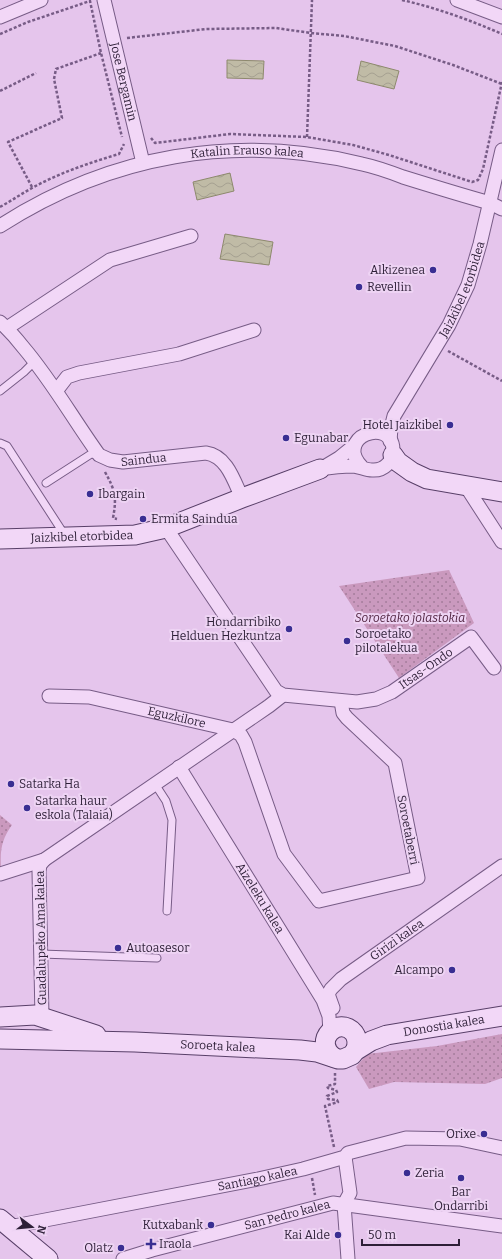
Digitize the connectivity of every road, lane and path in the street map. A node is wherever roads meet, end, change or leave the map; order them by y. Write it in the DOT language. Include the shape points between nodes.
graph roads {
  1 [pos="41,0"];
  2 [pos="104,0"];
  3 [pos="312,0"];
  4 [pos="402,0"];
  5 [pos="457,0"];
  6 [pos="0,17"];
  7 [pos="502,17"];
  8 [pos="125,31"];
  9 [pos="311,33"];
  10 [pos="0,34"];
  11 [pos="502,34"];
  12 [pos="101,53"];
  13 [pos="36,73"];
  14 [pos="502,83"];
  15 [pos="0,91"];
  16 [pos="149,130"];
  17 [pos="307,137"];
  18 [pos="502,150"];
  19 [pos="143,162"];
  20 [pos="32,188"];
  21 [pos="490,204"];
  22 [pos="0,207"];
  23 [pos="502,209"];
  24 [pos="0,226"];
  25 [pos="191,236"];
  26 [pos="3,325"];
  27 [pos="254,330"];
  28 [pos="437,344"];
  29 [pos="35,361"];
  30 [pos="502,380"];
  31 [pos="56,390"];
  32 [pos="0,391"];
  33 [pos="394,416"];
  34 [pos="372,432"];
  35 [pos="0,443"];
  36 [pos="355,444"];
  37 [pos="391,448"];
  38 [pos="95,454"];
  39 [pos="362,467"];
  40 [pos="320,469"];
  41 [pos="46,482"];
  42 [pos="468,486"];
  43 [pos="502,492"];
  44 [pos="242,498"];
  45 [pos="120,520"];
  46 [pos="166,528"];
  47 [pos="65,536"];
  48 [pos="0,539"];
  49 [pos="502,542"];
  50 [pos="494,668"];
  51 [pos="283,695"];
  52 [pos="49,696"];
  53 [pos="341,701"];
  54 [pos="233,730"];
  55 [pos="176,769"];
  56 [pos="154,784"];
  57 [pos="44,860"];
  58 [pos="502,866"];
  59 [pos="0,874"];
  60 [pos="167,912"];
  61 [pos="41,954"];
  62 [pos="158,958"];
  63 [pos="502,1016"];
  64 [pos="0,1017"];
  65 [pos="42,1017"];
  66 [pos="351,1030"];
  67 [pos="328,1034"];
  68 [pos="387,1035"];
  69 [pos="0,1040"];
  70 [pos="36,1041"];
  71 [pos="135,1042"];
  72 [pos="300,1050"];
  73 [pos="355,1051"];
  74 [pos="333,1057"];
  75 [pos="335,1078"];
  76 [pos="502,1148"];
  77 [pos="340,1158"];
  78 [pos="309,1167"];
  79 [pos="344,1204"];
  80 [pos="318,1207"];
  81 [pos="4,1223"];
  82 [pos="502,1226"];
  83 [pos="48,1259"];
  84 [pos="123,1259"];
  85 [pos="348,1259"];
  1 -- 6 [label="street"];
  2 -- 19 [label="street, Jose Bergamin"];
  3 -- 9 [label="path"];
  4 -- 11 [label="path" via="428,6"];
  5 -- 7 [label="street"];
  8 -- 9 [label="path" via="127,38 206,29 276,28"];
  9 -- 14 [label="path" via="344,36 395,46"];
  9 -- 17 [label="path"];
  10 -- 12 [label="path" via="90,1"];
  12 -- 20 [label="path" via="124,145 119,154 59,175"];
  12 -- 20 [label="path" via="56,69 54,79 62,118 8,142"];
  13 -- 15 [label="path"];
  14 -- 17 [label="path" via="483,169 478,180 472,182 353,145"];
  16 -- 17 [label="path" via="155,143 230,134"];
  18 -- 21 [label="street, Jaizkibel etorbidea"];
  19 -- 21 [label="street, Katalin Erauso kalea" via="184,154 243,150 300,153 363,164"];
  19 -- 24 [label="street, Katalin Erauso kalea" via="62,191 29,207"];
  20 -- 22 [label="path"];
  21 -- 23 [label="street, Katalin Erauso kalea"];
  21 -- 28 [label="street, Jaizkibel etorbidea" via="468,285"];
  25 -- 26 [label="street" via="110,260"];
  26 -- 29 [label="street"];
  27 -- 31 [label="street" via="178,354 79,373 67,377"];
  28 -- 30 [label="path"];
  28 -- 33 [label="street, Jaizkibel etorbidea"];
  29 -- 31 [label="street"];
  29 -- 32 [label="lane"];
  31 -- 38 [label="street"];
  33 -- 34 [label="street, Jaizkibel etorbidea"];
  33 -- 37 [label="street, Jaizkibel etorbidea"];
  34 -- 36 [label="street, Jaizkibel etorbidea" via="363,434"];
  34 -- 37 [label="street" via="382,433"];
  35 -- 47 [label="lane" via="7,446"];
  36 -- 39 [label="street" via="355,457"];
  36 -- 40 [label="street, Jaizkibel etorbidea" via="339,458"];
  37 -- 39 [label="street, Jaizkibel etorbidea" via="388,464 381,469 371,470"];
  37 -- 42 [label="street" via="405,467 419,476"];
  38 -- 41 [label="lane"];
  38 -- 44 [label="street, Saindua" via="123,462 206,453 216,455 223,461"];
  38 -- 45 [label="path" via="115,492 113,518"];
  39 -- 40 [label="street, Jaizkibel etorbidea"];
  40 -- 44 [label="street, Jaizkibel etorbidea"];
  42 -- 43 [label="street"];
  42 -- 49 [label="street"];
  44 -- 46 [label="street, Jaizkibel etorbidea"];
  46 -- 47 [label="street, Jaizkibel etorbidea" via="134,535"];
  46 -- 51 [label="street" via="276,691"];
  47 -- 48 [label="street, Jaizkibel etorbidea"];
  50 -- 53 [label="street, Itsas-Ondo" via="471,637 392,692 376,699"];
  51 -- 53 [label="street"];
  51 -- 54 [label="street"];
  52 -- 54 [label="street, Eguzkilore" via="89,697"];
  53 -- 54 [label="street, Soroetaberri" via="343,713 347,718 395,762 418,878 319,901 284,854 243,738"];
  54 -- 55 [label="street, Eguzkilore"];
  55 -- 56 [label="street, Eguzkilore"];
  55 -- 67 [label="street, Aizeleku kalea" via="323,1000 329,1016"];
  56 -- 57 [label="street, Eguzkilore"];
  56 -- 60 [label="lane" via="166,801 172,820"];
  57 -- 59 [label="street, Eguzkilore"];
  57 -- 61 [label="street, Guadalupeko Ama kalea" via="39,871"];
  58 -- 66 [label="street, Girizi kalea" via="341,979 331,989 328,994 335,1012"];
  61 -- 62 [label="lane"];
  61 -- 65 [label="street, Guadalupeko Ama kalea"];
  63 -- 68 [label="street, Donostia kalea"];
  64 -- 65 [label="street, Soroeta kalea"];
  65 -- 70 [label="street"];
  65 -- 71 [label="street, Soroeta kalea" via="96,1035"];
  66 -- 67 [label="street, Donostia kalea" via="338,1027"];
  66 -- 68 [label="street, Donostia kalea" via="369,1035"];
  66 -- 73 [label="street" via="358,1041"];
  67 -- 72 [label="street, Soroeta kalea" via="315,1045"];
  67 -- 74 [label="street" via="326,1049"];
  68 -- 73 [label="street, Donostia kalea"];
  69 -- 70 [label="street, Soroeta kalea"];
  70 -- 71 [label="street, Soroeta kalea"];
  71 -- 72 [label="street, Soroeta kalea"];
  72 -- 74 [label="street, Soroeta kalea"];
  73 -- 74 [label="street, Donostia kalea" via="343,1059"];
  75 -- 77 [label="path" via="335,1084 327,1086 337,1092 328,1096 328,1099 338,1102 325,1106"];
  76 -- 77 [label="street, Santiago kalea" via="460,1139 406,1138 348,1152"];
  77 -- 78 [label="street, Santiago kalea"];
  77 -- 79 [label="street" via="350,1193"];
  78 -- 80 [label="path"];
  78 -- 81 [label="street, Santiago kalea" via="258,1179"];
  79 -- 80 [label="street, San Pedro kalea" via="333,1203"];
  79 -- 82 [label="street, San Pedro kalea"];
  79 -- 85 [label="street"];
  80 -- 84 [label="street, San Pedro kalea"];
  81 -- 83 [label="street"];
}
